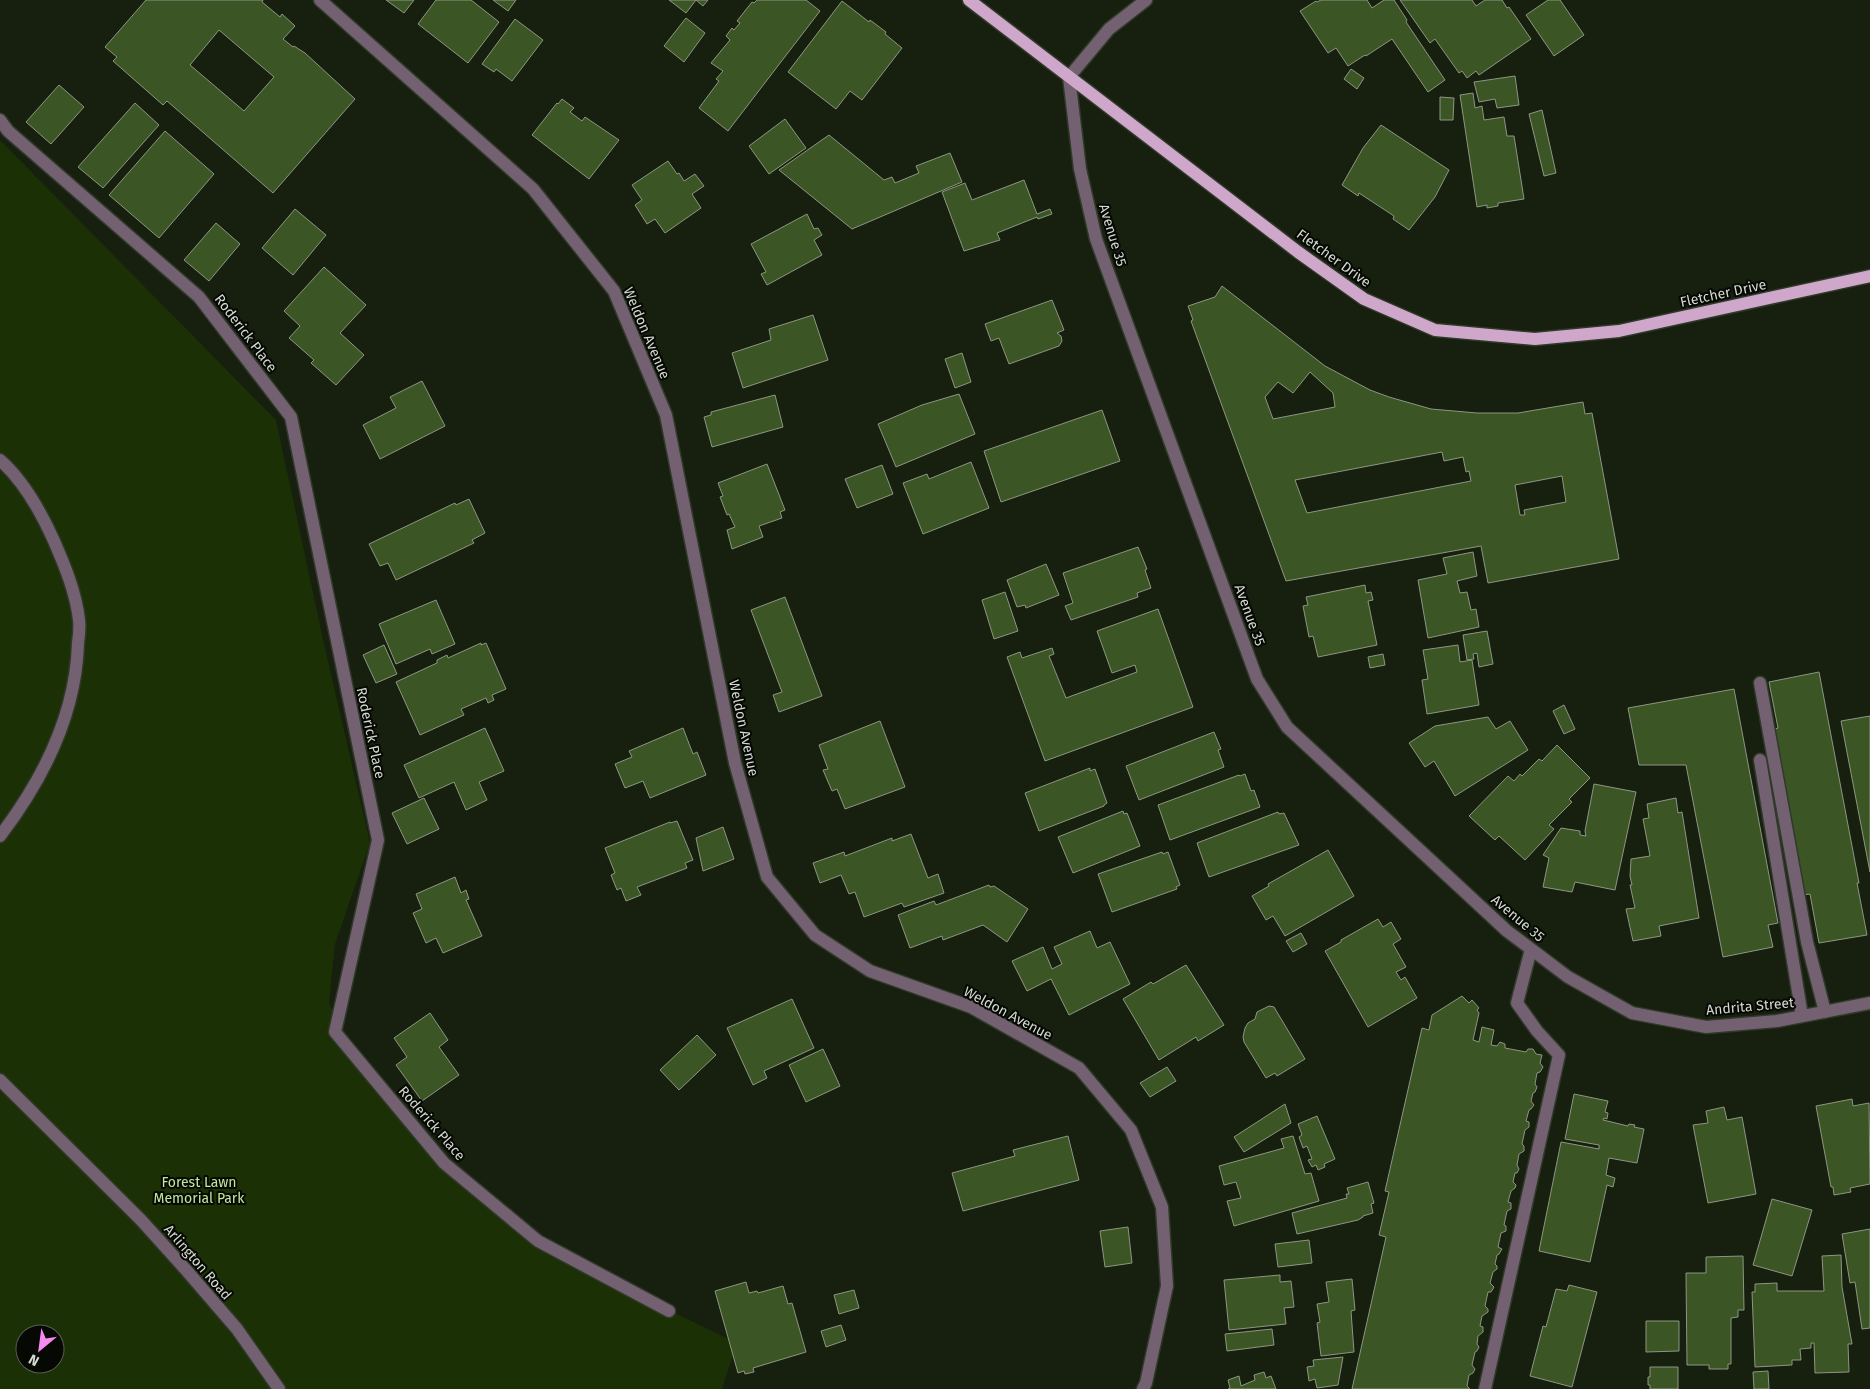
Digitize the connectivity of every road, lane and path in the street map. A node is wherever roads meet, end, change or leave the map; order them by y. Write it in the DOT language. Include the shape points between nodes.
graph roads {
  1 [pos="320,0"];
  2 [pos="969,0"];
  3 [pos="1146,0"];
  4 [pos="1069,78"];
  5 [pos="0,120"];
  6 [pos="1870,276"];
  7 [pos="0,460"];
  8 [pos="1760,683"];
  9 [pos="1760,760"];
  10 [pos="0,836"];
  11 [pos="1531,949"];
  12 [pos="1870,1003"];
  13 [pos="1825,1012"];
  14 [pos="1632,1013"];
  15 [pos="1802,1016"];
  16 [pos="0,1080"];
  17 [pos="670,1311"];
  18 [pos="279,1389"];
  19 [pos="1143,1389"];
  20 [pos="1485,1389"];
  1 -- 19 [label="street, Weldon Avenue" via="533,189 614,291 666,415 735,764 767,878 815,935 870,971 971,1007 1079,1068 1130,1130 1162,1207 1167,1286"];
  2 -- 4 [label="main road, Fletcher Drive"];
  3 -- 4 [label="street" via="1109,29"];
  4 -- 6 [label="main road, Fletcher Drive" via="1364,299 1435,330 1535,339 1619,331"];
  4 -- 11 [label="street, Avenue 35" via="1080,169 1096,239 1256,679 1287,727 1507,931"];
  5 -- 17 [label="street, Roderick Place" via="8,131 199,297 291,417 378,840 335,1032 444,1163 538,1242"];
  7 -- 10 [label="street" via="26,490 44,519 72,589 79,621 78,664 65,719 45,766"];
  8 -- 13 [label="street" via="1807,942"];
  9 -- 15 [label="street"];
  11 -- 14 [label="street, Avenue 35" via="1568,977"];
  11 -- 20 [label="street" via="1517,1003 1559,1055"];
  12 -- 13 [label="street, Andrita Street"];
  13 -- 15 [label="street, Andrita Street"];
  14 -- 15 [label="street, Andrita Street" via="1706,1027"];
  16 -- 18 [label="street, Arlington Road" via="141,1220 237,1329"];
}
